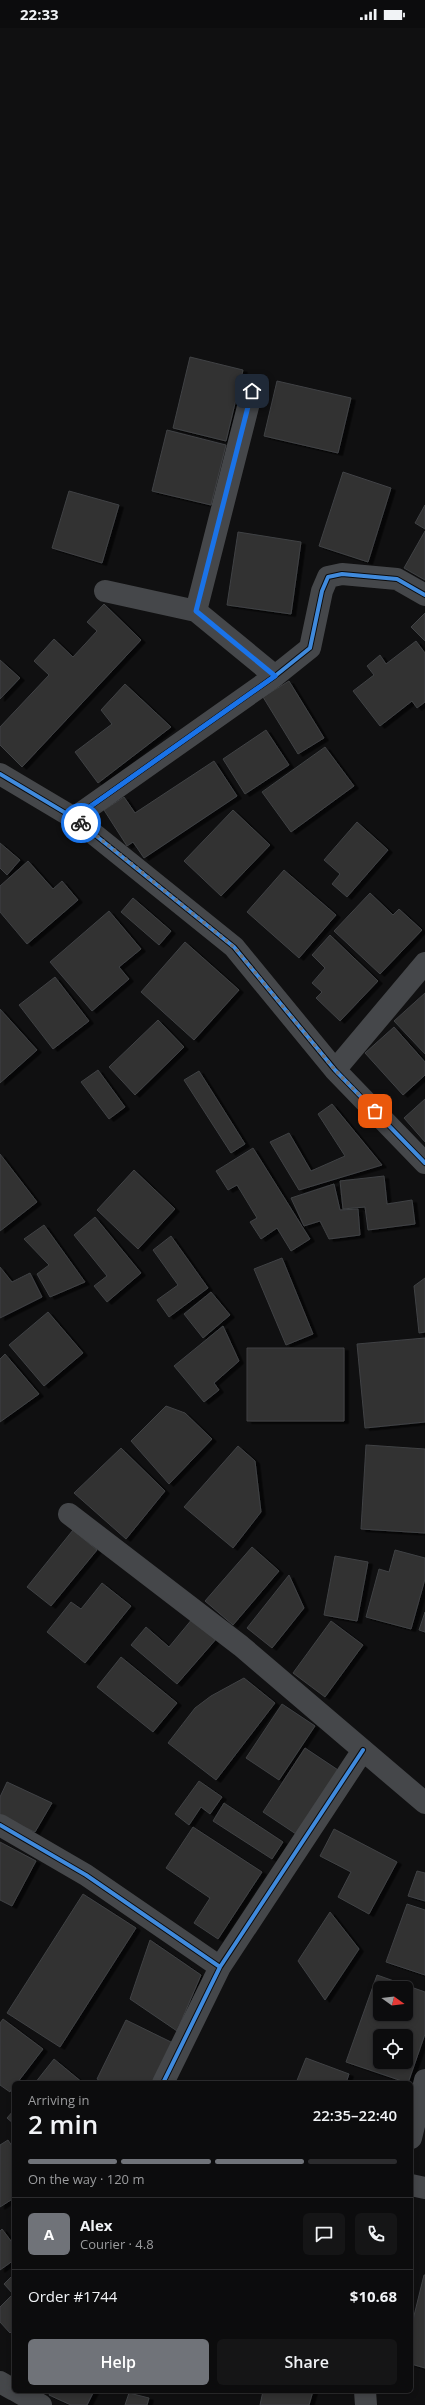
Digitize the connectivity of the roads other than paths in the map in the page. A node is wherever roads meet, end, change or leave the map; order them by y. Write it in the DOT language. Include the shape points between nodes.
graph roads {
  1 [pos="252,391"];
  2 [pos="105,591"];
  3 [pos="425,595"];
  4 [pos="196,611"];
  5 [pos="275,676"];
  6 [pos="0,774"];
  7 [pos="74,818"];
  8 [pos="425,962"];
  9 [pos="335,1070"];
  10 [pos="425,1163"];
  11 [pos="69,1514"];
  12 [pos="364,1750"];
  13 [pos="425,1803"];
  14 [pos="0,1825"];
  15 [pos="220,1967"];
  16 [pos="425,2080"];
  17 [pos="164,2081"];
  18 [pos="413,2130"];
  19 [pos="413,2185"];
  20 [pos="425,2188"];
  21 [pos="0,2382"];
  22 [pos="12,2389"];
  23 [pos="19,2393"];
  24 [pos="365,2393"];
  25 [pos="41,2405"];
  26 [pos="366,2405"];
  1 -- 4 [label="street"];
  2 -- 4 [label="street"];
  3 -- 5 [label="street" via="397,578 342,574 328,577 322,591 310,648"];
  4 -- 5 [label="street"];
  5 -- 7 [label="street"];
  6 -- 7 [label="street"];
  7 -- 9 [label="street" via="234,947"];
  8 -- 9 [label="street"];
  9 -- 10 [label="street"];
  11 -- 12 [label="street" via="241,1646"];
  12 -- 13 [label="street"];
  12 -- 15 [label="street"];
  14 -- 15 [label="street" via="86,1875"];
  15 -- 17 [label="street"];
  16 -- 18 [label="street"];
  19 -- 20 [label="street"];
  21 -- 22 [label="street"];
  23 -- 25 [label="street"];
  24 -- 26 [label="street"];
}
